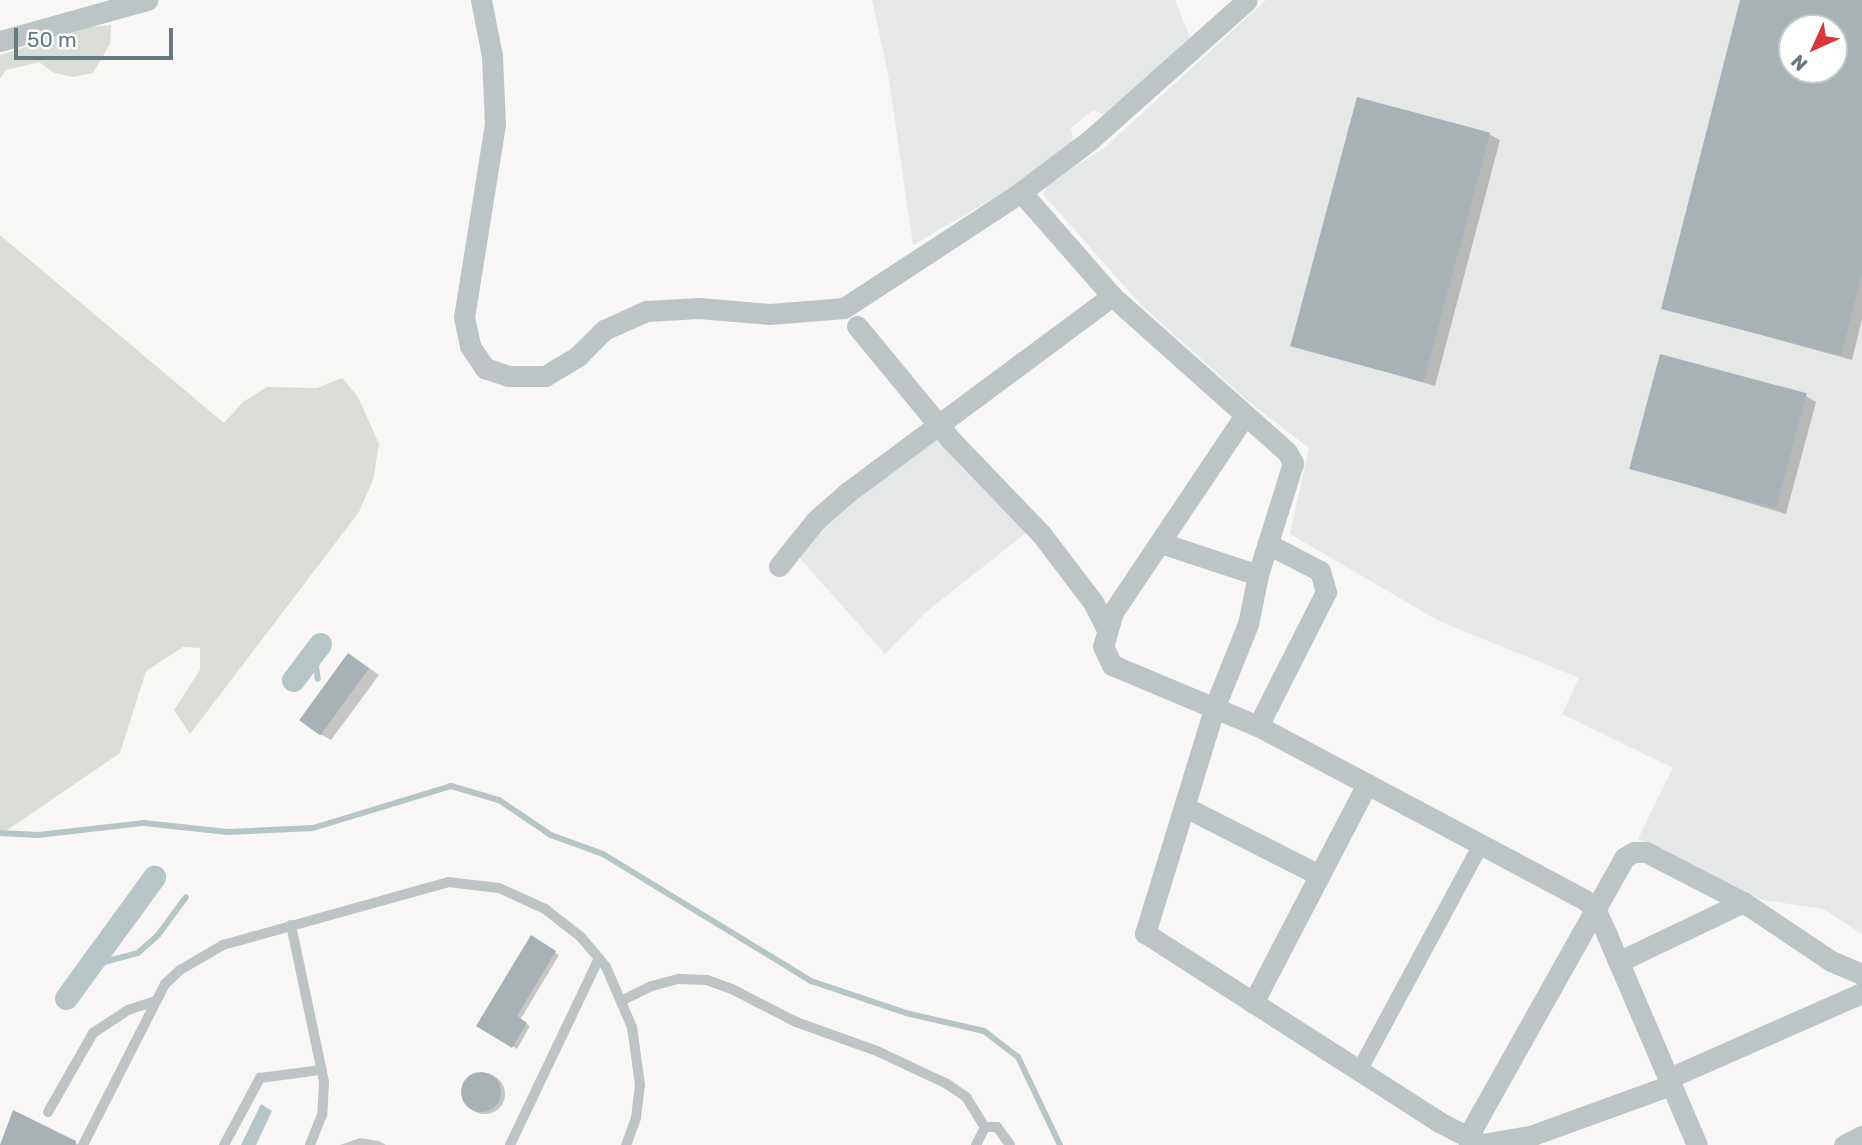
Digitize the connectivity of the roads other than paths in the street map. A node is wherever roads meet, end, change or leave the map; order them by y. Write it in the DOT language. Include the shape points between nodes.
graph roads {
  1 [pos="147,0"];
  2 [pos="481,0"];
  3 [pos="1247,0"];
  4 [pos="0,41"];
  5 [pos="1021,192"];
  6 [pos="1112,296"];
  7 [pos="857,326"];
  8 [pos="1245,415"];
  9 [pos="936,423"];
  10 [pos="1161,543"];
  11 [pos="1268,544"];
  12 [pos="779,566"];
  13 [pos="1258,575"];
  14 [pos="1106,627"];
  15 [pos="1215,706"];
  16 [pos="1258,726"];
  17 [pos="1367,784"];
  18 [pos="1187,808"];
  19 [pos="1481,844"];
  20 [pos="1319,875"];
  21 [pos="1743,902"];
  22 [pos="1595,909"];
  23 [pos="291,925"];
  24 [pos="599,958"];
  25 [pos="1618,962"];
  26 [pos="1862,974"];
  27 [pos="1862,993"];
  28 [pos="156,1001"];
  29 [pos="621,1001"];
  30 [pos="1253,1003"];
  31 [pos="321,1069"];
  32 [pos="1359,1071"];
  33 [pos="1670,1081"];
  34 [pos="48,1112"];
  35 [pos="985,1127"];
  36 [pos="1862,1136"];
  37 [pos="1467,1138"];
  38 [pos="83,1145"];
  39 [pos="224,1145"];
  40 [pos="310,1145"];
  41 [pos="510,1145"];
  42 [pos="626,1145"];
  43 [pos="976,1145"];
  44 [pos="1010,1145"];
  45 [pos="1697,1145"];
  46 [pos="1844,1145"];
  1 -- 4 [label="street"];
  2 -- 5 [label="street" via="492,56 495,124 464,317 470,346 485,368 508,376 545,376 578,356 604,330 646,311 835,312"];
  3 -- 5 [label="street" via="1090,140"];
  5 -- 6 [label="street"];
  6 -- 8 [label="street"];
  6 -- 9 [label="street"];
  7 -- 9 [label="street"];
  8 -- 10 [label="street"];
  8 -- 11 [label="street" via="1287,452 1293,463"];
  9 -- 12 [label="street" via="830,506"];
  9 -- 14 [label="street" via="1042,535 1093,602"];
  10 -- 13 [label="street"];
  10 -- 14 [label="street"];
  11 -- 13 [label="street"];
  11 -- 16 [label="street" via="1320,571 1326,592"];
  13 -- 15 [label="street" via="1248,624"];
  14 -- 15 [label="street" via="1103,646 1112,665"];
  15 -- 16 [label="street"];
  15 -- 18 [label="street"];
  16 -- 17 [label="street"];
  17 -- 19 [label="street"];
  17 -- 20 [label="street"];
  18 -- 20 [label="street"];
  18 -- 30 [label="street" via="1145,933"];
  19 -- 22 [label="street"];
  19 -- 32 [label="street"];
  20 -- 30 [label="street"];
  21 -- 22 [label="street" via="1646,852 1634,852 1624,858"];
  21 -- 25 [label="street"];
  21 -- 26 [label="street" via="1831,961"];
  22 -- 25 [label="street"];
  22 -- 37 [label="street"];
  23 -- 24 [label="lane" via="448,882 499,888 545,909"];
  23 -- 28 [label="lane" via="223,945 180,970"];
  23 -- 31 [label="lane"];
  24 -- 29 [label="lane"];
  24 -- 41 [label="lane"];
  25 -- 33 [label="street"];
  27 -- 33 [label="street"];
  28 -- 34 [label="lane" via="128,1010 93,1033"];
  28 -- 38 [label="lane"];
  29 -- 35 [label="lane" via="679,979 707,980 947,1084 966,1097"];
  29 -- 42 [label="lane" via="632,1027 640,1085 636,1118"];
  30 -- 32 [label="street"];
  31 -- 39 [label="lane" via="260,1078"];
  31 -- 40 [label="lane" via="322,1115"];
  32 -- 37 [label="street"];
  33 -- 37 [label="street" via="1530,1136 1482,1144"];
  33 -- 45 [label="street"];
  35 -- 43 [label="lane"];
  35 -- 44 [label="lane" via="997,1127"];
  36 -- 46 [label="street"];
}
